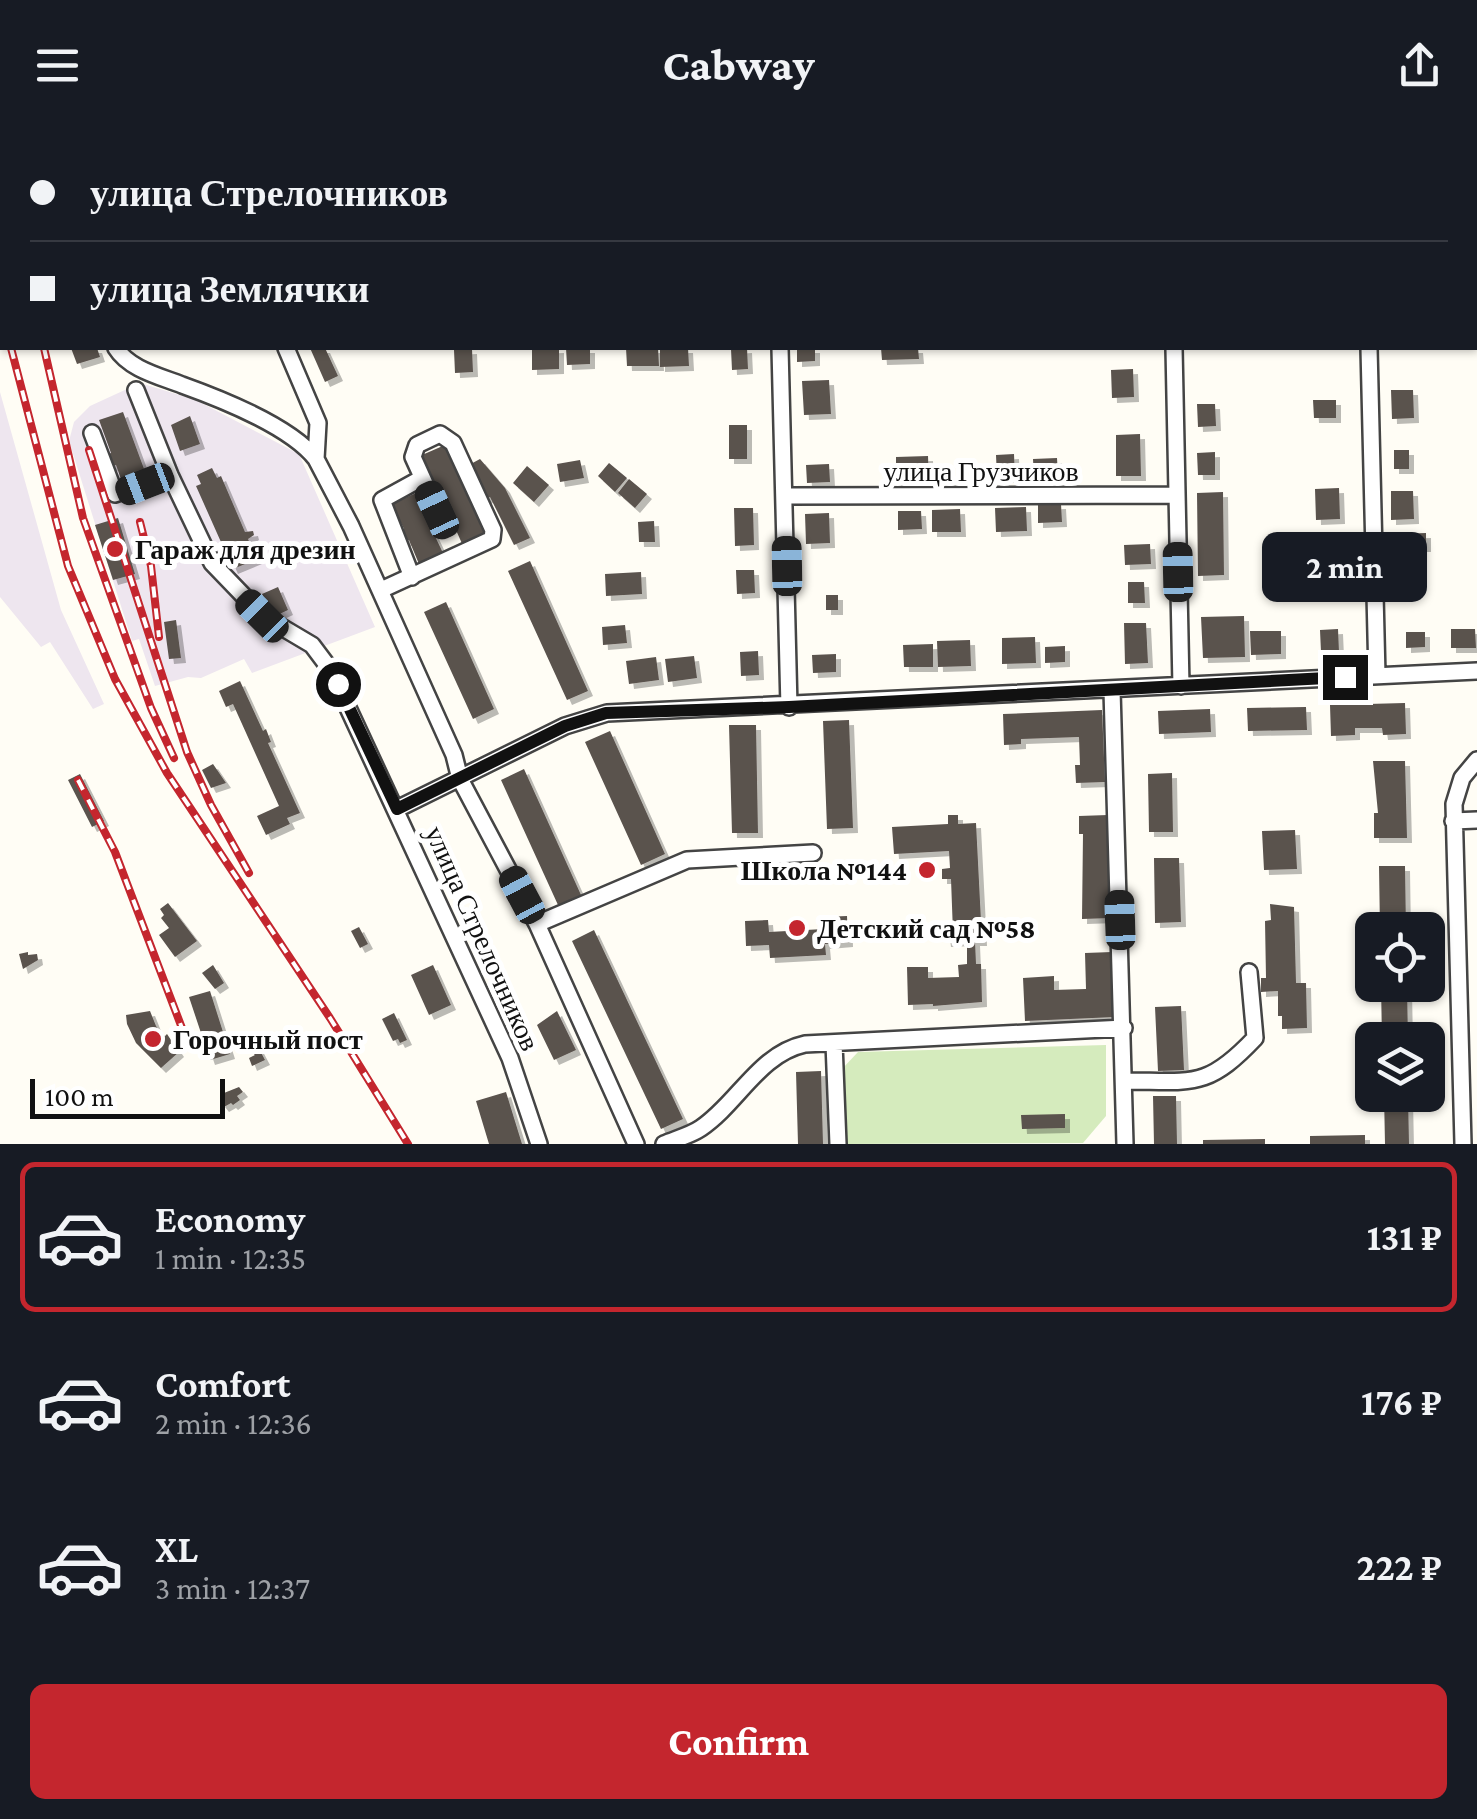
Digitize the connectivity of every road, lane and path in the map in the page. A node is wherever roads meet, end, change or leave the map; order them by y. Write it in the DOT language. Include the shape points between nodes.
graph roads {
  1 [pos="118,350"];
  2 [pos="287,350"];
  3 [pos="780,350"];
  4 [pos="1174,350"];
  5 [pos="1369,350"];
  6 [pos="136,390"];
  7 [pos="92,433"];
  8 [pos="316,460"];
  9 [pos="170,475"];
  10 [pos="422,478"];
  11 [pos="1176,495"];
  12 [pos="786,496"];
  13 [pos="437,510"];
  14 [pos="412,576"];
  15 [pos="381,590"];
  16 [pos="1477,672"];
  17 [pos="1377,676"];
  18 [pos="1180,686"];
  19 [pos="1112,690"];
  20 [pos="789,707"];
  21 [pos="1477,760"];
  22 [pos="460,779"];
  23 [pos="397,809"];
  24 [pos="1454,820"];
  25 [pos="1477,820"];
  26 [pos="813,853"];
  27 [pos="537,924"];
  28 [pos="1249,972"];
  29 [pos="1124,1028"];
  30 [pos="834,1042"];
  31 [pos="1124,1080"];
  32 [pos="539,1144"];
  33 [pos="636,1144"];
  34 [pos="664,1144"];
  35 [pos="838,1144"];
  36 [pos="1125,1144"];
  37 [pos="1462,1144"];
  1 -- 8 [label="street" via="138,367 280,431"];
  2 -- 8 [label="street" via="318,423"];
  3 -- 12 [label="street"];
  4 -- 11 [label="street"];
  5 -- 17 [label="street"];
  6 -- 9 [label="street"];
  7 -- 9 [label="street" via="115,494"];
  8 -- 15 [label="street"];
  9 -- 23 [label="street, улица Стрелочников" via="204,552 222,575 262,616 316,650"];
  10 -- 13 [label="street"];
  10 -- 14 [label="street" via="382,500"];
  10 -- 14 [label="street" via="416,446 436,435 450,438 493,535 490,543"];
  11 -- 12 [label="street, улица Грузчиков"];
  11 -- 18 [label="street"];
  12 -- 20 [label="street"];
  14 -- 15 [label="street"];
  15 -- 22 [label="street"];
  16 -- 17 [label="street"];
  17 -- 18 [label="street"];
  18 -- 19 [label="street"];
  19 -- 20 [label="street"];
  19 -- 29 [label="street"];
  20 -- 22 [label="street" via="593,716"];
  21 -- 24 [label="street" via="1457,790"];
  22 -- 23 [label="street"];
  22 -- 27 [label="street"];
  23 -- 32 [label="street, улица Стрелочников" via="510,1058"];
  24 -- 25 [label="street"];
  24 -- 37 [label="street"];
  26 -- 27 [label="street" via="687,860"];
  27 -- 33 [label="street"];
  28 -- 31 [label="street" via="1255,1038 1234,1060 1210,1078"];
  29 -- 30 [label="street"];
  29 -- 31 [label="street"];
  30 -- 34 [label="street" via="788,1048 700,1128"];
  30 -- 35 [label="street"];
  31 -- 36 [label="street"];
}
